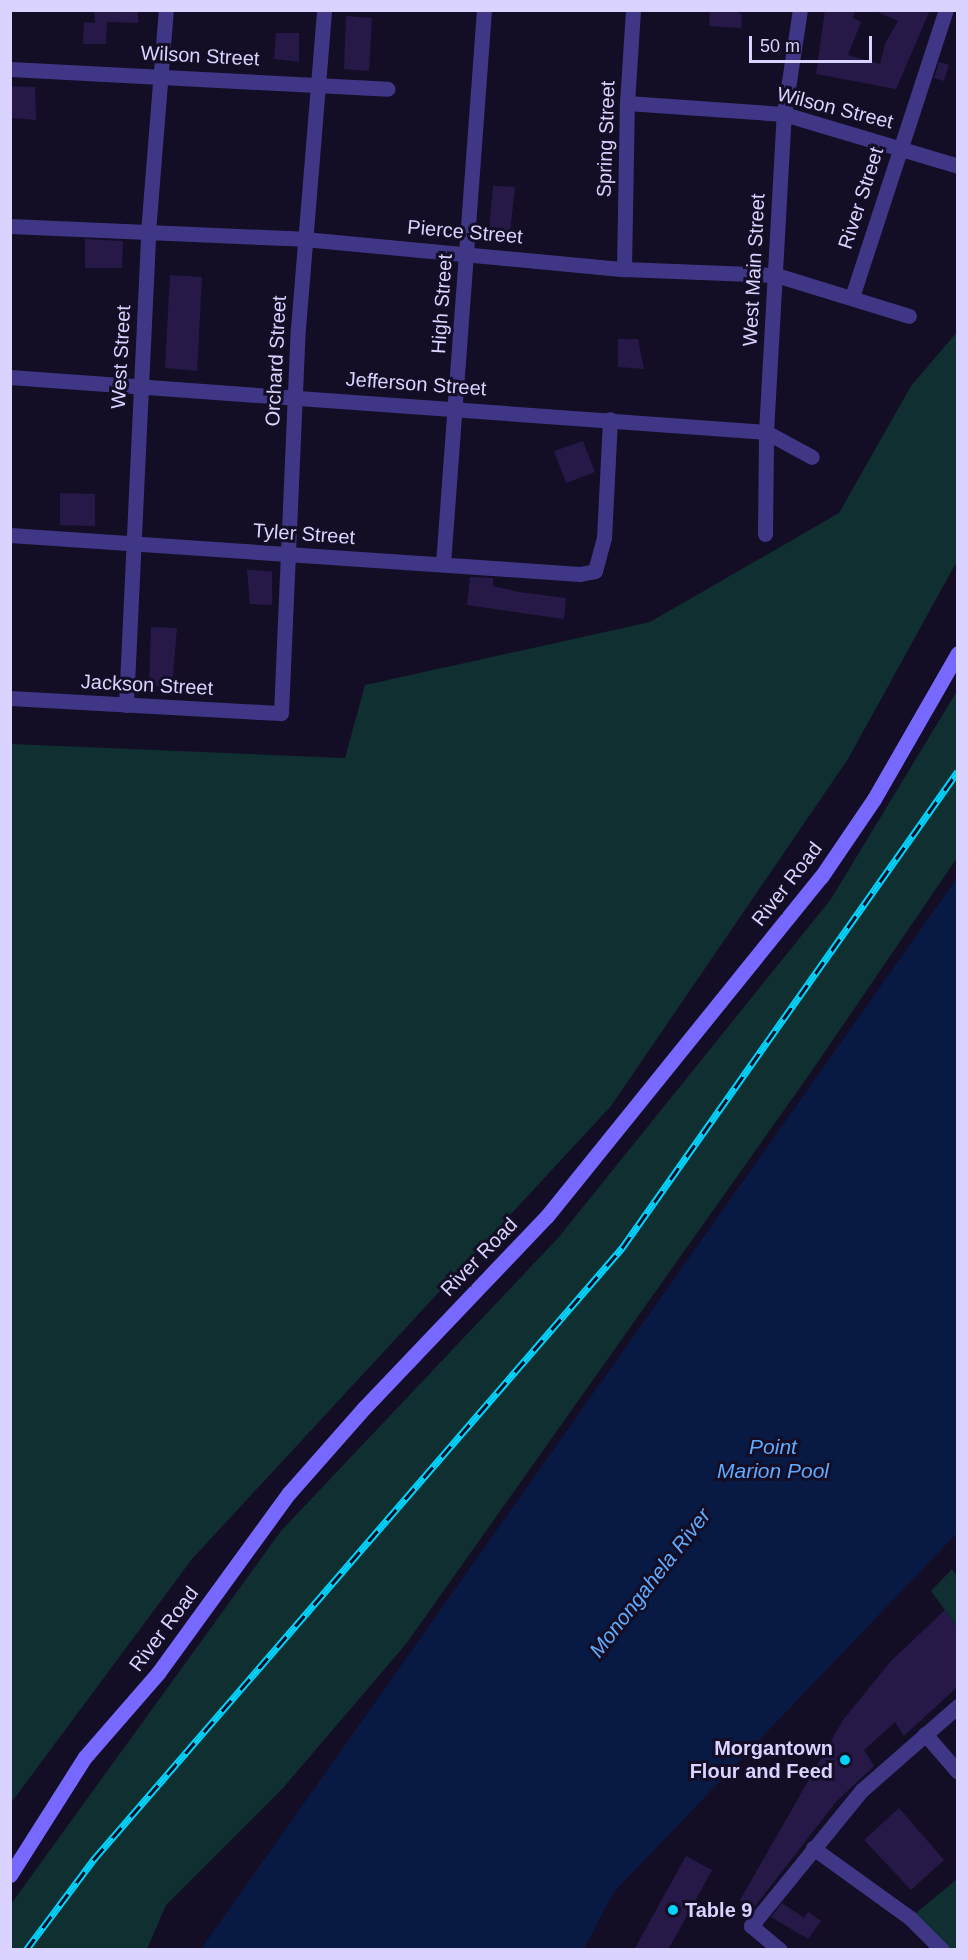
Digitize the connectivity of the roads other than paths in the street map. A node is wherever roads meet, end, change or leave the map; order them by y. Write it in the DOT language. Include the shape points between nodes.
graph roads {
  1 [pos="166,10"];
  2 [pos="324,10"];
  3 [pos="484,10"];
  4 [pos="633,10"];
  5 [pos="800,10"];
  6 [pos="946,10"];
  7 [pos="10,69"];
  8 [pos="160,75"];
  9 [pos="318,84"];
  10 [pos="387,89"];
  11 [pos="627,104"];
  12 [pos="784,114"];
  13 [pos="900,146"];
  14 [pos="957,166"];
  15 [pos="10,226"];
  16 [pos="148,232"];
  17 [pos="304,239"];
  18 [pos="466,252"];
  19 [pos="624,269"];
  20 [pos="776,275"];
  21 [pos="852,297"];
  22 [pos="909,316"];
  23 [pos="10,377"];
  24 [pos="140,387"];
  25 [pos="295,397"];
  26 [pos="456,406"];
  27 [pos="610,419"];
  28 [pos="766,432"];
  29 [pos="812,457"];
  30 [pos="765,534"];
  31 [pos="10,535"];
  32 [pos="136,545"];
  33 [pos="290,554"];
  34 [pos="443,564"];
  35 [pos="957,653"];
  36 [pos="10,698"];
  37 [pos="126,705"];
  38 [pos="281,713"];
  39 [pos="957,1706"];
  40 [pos="926,1734"];
  41 [pos="957,1772"];
  42 [pos="813,1848"];
  43 [pos="10,1875"];
  44 [pos="780,1950"];
  45 [pos="942,1950"];
  1 -- 8 [label="street, West Street"];
  2 -- 9 [label="street, Orchard Street"];
  3 -- 18 [label="street, High Street"];
  4 -- 11 [label="street, Spring Street"];
  5 -- 12 [label="street, West Main Street"];
  6 -- 13 [label="street, River Street"];
  7 -- 8 [label="street, Wilson Street"];
  8 -- 9 [label="street, Wilson Street"];
  8 -- 16 [label="street, West Street"];
  9 -- 10 [label="street, Wilson Street"];
  9 -- 17 [label="street, Orchard Street"];
  11 -- 12 [label="street, Wilson Street"];
  11 -- 19 [label="street, Spring Street"];
  12 -- 13 [label="street, Wilson Street"];
  12 -- 20 [label="street, West Main Street"];
  13 -- 14 [label="street, Wilson Street"];
  13 -- 21 [label="street, River Street"];
  15 -- 16 [label="street, Pierce Street"];
  16 -- 17 [label="street, Pierce Street"];
  16 -- 24 [label="street, West Street"];
  17 -- 18 [label="street, Pierce Street"];
  17 -- 25 [label="street, Orchard Street"];
  18 -- 19 [label="street, Pierce Street"];
  18 -- 26 [label="street, High Street"];
  19 -- 20 [label="street, Pierce Street"];
  20 -- 21 [label="street, Pierce Street"];
  20 -- 28 [label="street, West Main Street"];
  21 -- 22 [label="street, Pierce Street"];
  23 -- 24 [label="street, Jefferson Street"];
  24 -- 25 [label="street, Jefferson Street"];
  24 -- 32 [label="street, West Street"];
  25 -- 26 [label="street, Jefferson Street"];
  25 -- 33 [label="street, Orchard Street"];
  26 -- 27 [label="street, Jefferson Street"];
  26 -- 34 [label="street, High Street"];
  27 -- 28 [label="street, Jefferson Street"];
  27 -- 34 [label="street, Tyler Street" via="604,538 595,572"];
  28 -- 29 [label="street, Jefferson Street"];
  28 -- 30 [label="street, West Main Street"];
  31 -- 32 [label="street, Tyler Street"];
  32 -- 33 [label="street, Tyler Street"];
  32 -- 37 [label="street, West Street"];
  33 -- 34 [label="street, Tyler Street"];
  33 -- 38 [label="street, Orchard Street"];
  35 -- 43 [label="street, River Road" via="874,799 821,877 547,1216 364,1408 289,1493 166,1664 86,1757"];
  36 -- 37 [label="street, Jackson Street"];
  37 -- 38 [label="street, Jackson Street"];
  39 -- 40 [label="street"];
  40 -- 41 [label="street"];
  40 -- 42 [label="street" via="862,1790"];
  42 -- 44 [label="street" via="751,1926"];
  42 -- 45 [label="street" via="910,1918"];
}
